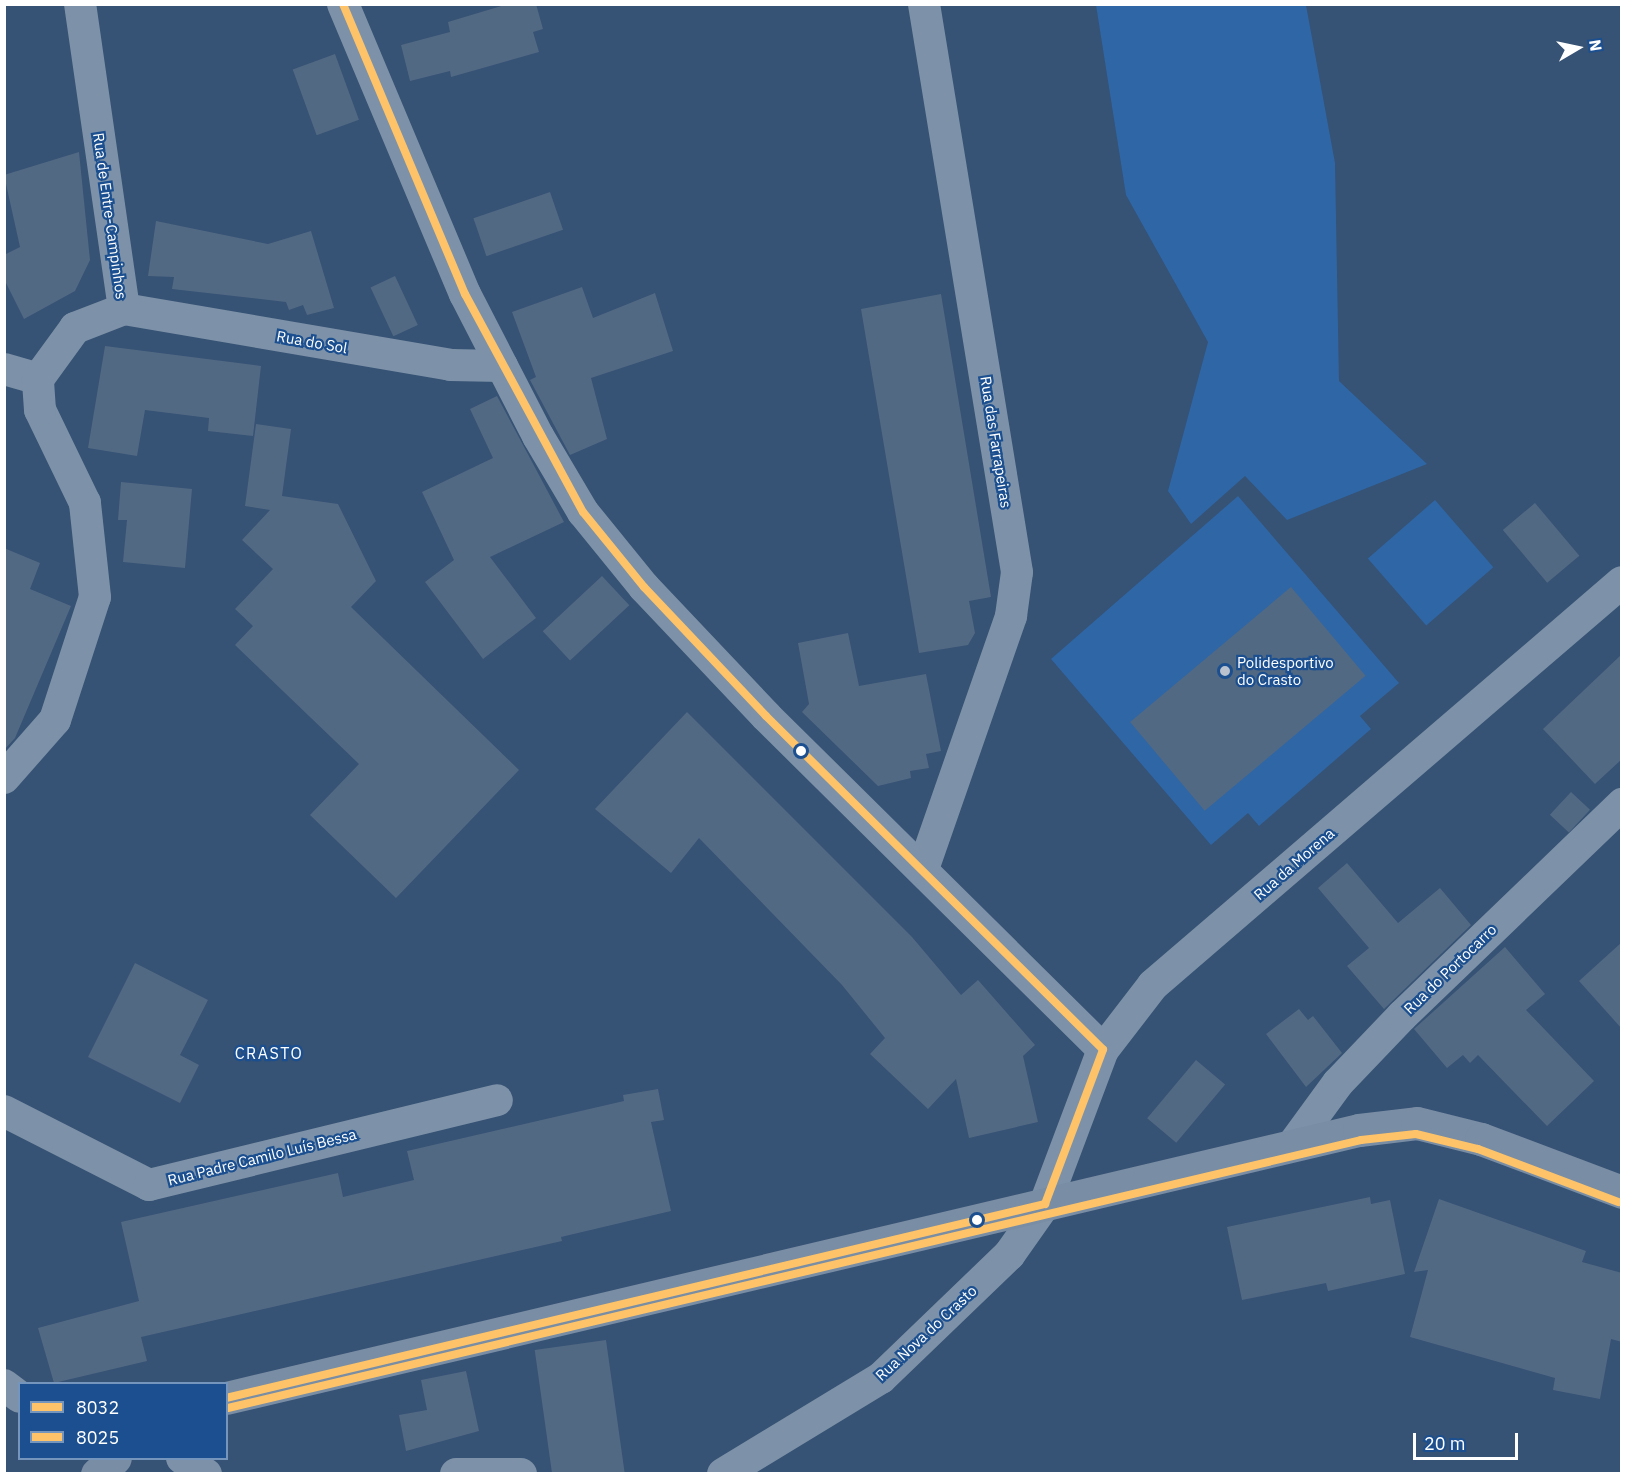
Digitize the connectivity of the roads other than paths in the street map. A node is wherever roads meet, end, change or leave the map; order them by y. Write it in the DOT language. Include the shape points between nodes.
graph roads {
  1 [pos="80,4"];
  2 [pos="343,4"];
  3 [pos="924,4"];
  4 [pos="124,309"];
  5 [pos="502,366"];
  6 [pos="4,369"];
  7 [pos="38,379"];
  8 [pos="1622,582"];
  9 [pos="4,778"];
  10 [pos="1622,804"];
  11 [pos="923,869"];
  12 [pos="1102,1050"];
  13 [pos="497,1100"];
  14 [pos="4,1111"];
  15 [pos="1292,1146"];
  16 [pos="1622,1192"];
  17 [pos="1045,1204"];
  18 [pos="4,1385"];
  19 [pos="18,1396"];
  20 [pos="228,1398"];
  21 [pos="185,1460"];
  22 [pos="206,1473"];
  23 [pos="456,1473"];
  24 [pos="521,1473"];
  25 [pos="723,1473"];
  1 -- 4 [label="street, Rua de Entre-Campinhos"];
  2 -- 5 [label="street" via="465,294"];
  3 -- 11 [label="street, Rua das Farrapeiras" via="1017,572 1011,616"];
  4 -- 5 [label="street, Rua do Sol" via="450,365"];
  4 -- 7 [label="street, Rua de Entre-Campinhos" via="75,328"];
  5 -- 11 [label="street" via="538,436 609,546 766,716"];
  6 -- 7 [label="street"];
  7 -- 9 [label="street" via="40,410 85,503 95,597 55,720"];
  8 -- 12 [label="street, Rua da Morena" via="1153,985"];
  10 -- 15 [label="street, Rua do Portocarro" via="1402,1016 1338,1083"];
  11 -- 12 [label="street"];
  12 -- 17 [label="street, Rua da Morena"];
  13 -- 14 [label="street, Rua Padre Camilo Luís Bessa" via="149,1185"];
  15 -- 16 [label="main road" via="1359,1130 1417,1123 1481,1139"];
  15 -- 17 [label="main road"];
  17 -- 20 [label="main road"];
  17 -- 25 [label="street, Rua Nova do Crasto" via="1009,1255 881,1378"];
  18 -- 19 [label="street"];
  21 -- 22 [label="street"];
  23 -- 24 [label="street"];
}
